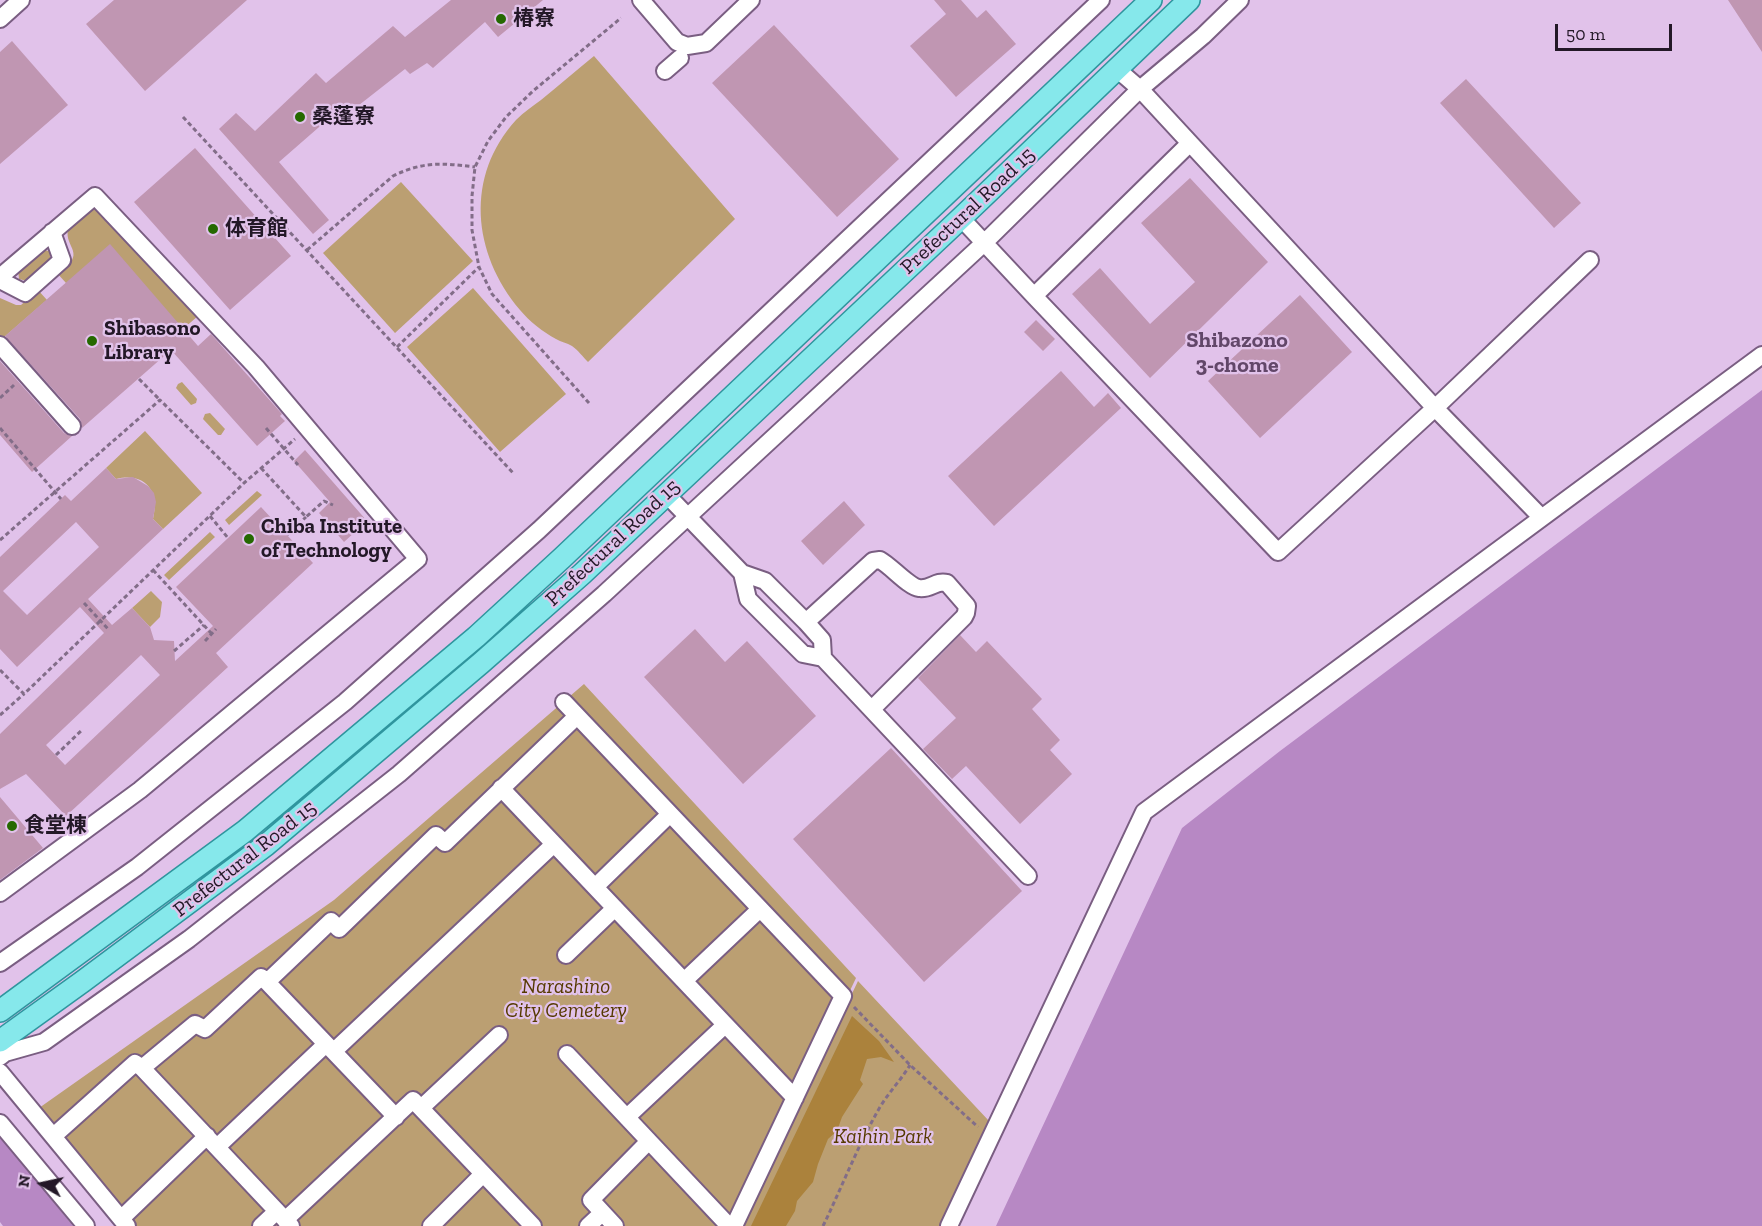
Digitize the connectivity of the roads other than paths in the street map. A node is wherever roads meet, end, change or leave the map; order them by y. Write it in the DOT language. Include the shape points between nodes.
graph roads {
  1 [pos="21,0"];
  2 [pos="641,0"];
  3 [pos="751,0"];
  4 [pos="1101,0"];
  5 [pos="1150,0"];
  6 [pos="1189,0"];
  7 [pos="1240,0"];
  8 [pos="0,19"];
  9 [pos="680,58"];
  10 [pos="1118,69"];
  11 [pos="664,71"];
  12 [pos="1140,89"];
  13 [pos="1189,144"];
  14 [pos="961,218"];
  15 [pos="52,232"];
  16 [pos="984,243"];
  17 [pos="1590,260"];
  18 [pos="0,279"];
  19 [pos="1034,296"];
  20 [pos="0,345"];
  21 [pos="1762,355"];
  22 [pos="1435,408"];
  23 [pos="72,426"];
  24 [pos="666,494"];
  25 [pos="687,516"];
  26 [pos="1541,517"];
  27 [pos="742,573"];
  28 [pos="806,622"];
  29 [pos="823,658"];
  30 [pos="564,702"];
  31 [pos="872,709"];
  32 [pos="577,716"];
  33 [pos="501,788"];
  34 [pos="670,814"];
  35 [pos="554,844"];
  36 [pos="1028,876"];
  37 [pos="595,887"];
  38 [pos="0,893"];
  39 [pos="615,908"];
  40 [pos="760,909"];
  41 [pos="566,955"];
  42 [pos="0,963"];
  43 [pos="684,981"];
  44 [pos="267,982"];
  45 [pos="0,1011"];
  46 [pos="725,1025"];
  47 [pos="499,1035"];
  48 [pos="0,1041"];
  49 [pos="330,1047"];
  50 [pos="567,1054"];
  51 [pos="0,1057"];
  52 [pos="142,1068"];
  53 [pos="0,1072"];
  54 [pos="795,1098"];
  55 [pos="421,1108"];
  56 [pos="396,1117"];
  57 [pos="627,1117"];
  58 [pos="0,1123"];
  59 [pos="58,1132"];
  60 [pos="212,1141"];
  61 [pos="649,1141"];
  62 [pos="483,1174"];
  63 [pos="602,1213"];
  64 [pos="285,1219"];
  65 [pos="126,1220"];
  66 [pos="86,1226"];
  67 [pos="261,1226"];
  68 [pos="431,1226"];
  69 [pos="532,1226"];
  70 [pos="588,1226"];
  71 [pos="615,1226"];
  72 [pos="729,1226"];
  73 [pos="734,1226"];
  74 [pos="950,1226"];
  1 -- 8 [label="street"];
  2 -- 3 [label="street" via="677,42 687,46 706,43"];
  4 -- 42 [label="street" via="539,530 345,702 137,867"];
  5 -- 45 [label="main road, Prefectural Road 15" via="476,637 245,831"];
  6 -- 10 [label="main road, Prefectural Road 15"];
  7 -- 12 [label="street"];
  9 -- 11 [label="street"];
  10 -- 12 [label="street"];
  10 -- 14 [label="main road, Prefectural Road 15"];
  12 -- 13 [label="street"];
  12 -- 16 [label="street"];
  13 -- 19 [label="street"];
  13 -- 22 [label="street"];
  14 -- 16 [label="street"];
  14 -- 24 [label="main road, Prefectural Road 15"];
  15 -- 18 [label="street"];
  15 -- 18 [label="street" via="62,260 25,293"];
  15 -- 38 [label="street" via="95,196 256,367 418,559 140,790"];
  16 -- 19 [label="street"];
  16 -- 25 [label="street"];
  17 -- 22 [label="street"];
  19 -- 22 [label="street" via="1278,552"];
  20 -- 23 [label="street"];
  21 -- 26 [label="street"];
  22 -- 26 [label="street"];
  24 -- 25 [label="street"];
  24 -- 48 [label="main road, Prefectural Road 15" via="481,663 266,845"];
  25 -- 27 [label="street"];
  25 -- 51 [label="street" via="399,774 208,925 44,1042"];
  26 -- 74 [label="street" via="1144,812"];
  27 -- 28 [label="street" via="765,582"];
  27 -- 29 [label="street" via="747,600 802,654"];
  28 -- 29 [label="street" via="822,640"];
  28 -- 31 [label="street" via="873,561 880,560 916,588 947,583 967,606 963,617"];
  29 -- 31 [label="street"];
  30 -- 32 [label="street"];
  31 -- 36 [label="street"];
  32 -- 33 [label="street"];
  32 -- 34 [label="street"];
  33 -- 35 [label="street"];
  33 -- 44 [label="street" via="445,843 436,835 339,929 331,921"];
  34 -- 37 [label="street"];
  34 -- 40 [label="street"];
  35 -- 37 [label="street"];
  35 -- 49 [label="street"];
  37 -- 39 [label="street"];
  39 -- 41 [label="street"];
  39 -- 43 [label="street"];
  40 -- 43 [label="street"];
  40 -- 54 [label="street" via="843,996"];
  43 -- 46 [label="street"];
  44 -- 49 [label="street"];
  44 -- 52 [label="street" via="261,976 205,1029 195,1024"];
  46 -- 54 [label="street"];
  46 -- 57 [label="street"];
  47 -- 55 [label="street"];
  49 -- 56 [label="street"];
  49 -- 60 [label="street"];
  50 -- 57 [label="street"];
  52 -- 59 [label="street" via="135,1063"];
  52 -- 60 [label="street"];
  53 -- 65 [label="street"];
  54 -- 73 [label="street"];
  55 -- 56 [label="street" via="413,1100"];
  55 -- 62 [label="street"];
  56 -- 64 [label="street"];
  57 -- 61 [label="street"];
  58 -- 66 [label="street"];
  60 -- 64 [label="street"];
  60 -- 65 [label="street"];
  61 -- 63 [label="street" via="591,1200"];
  61 -- 72 [label="street"];
  62 -- 68 [label="street"];
  62 -- 69 [label="street"];
  63 -- 70 [label="street"];
  63 -- 71 [label="street"];
  64 -- 67 [label="street"];
}
